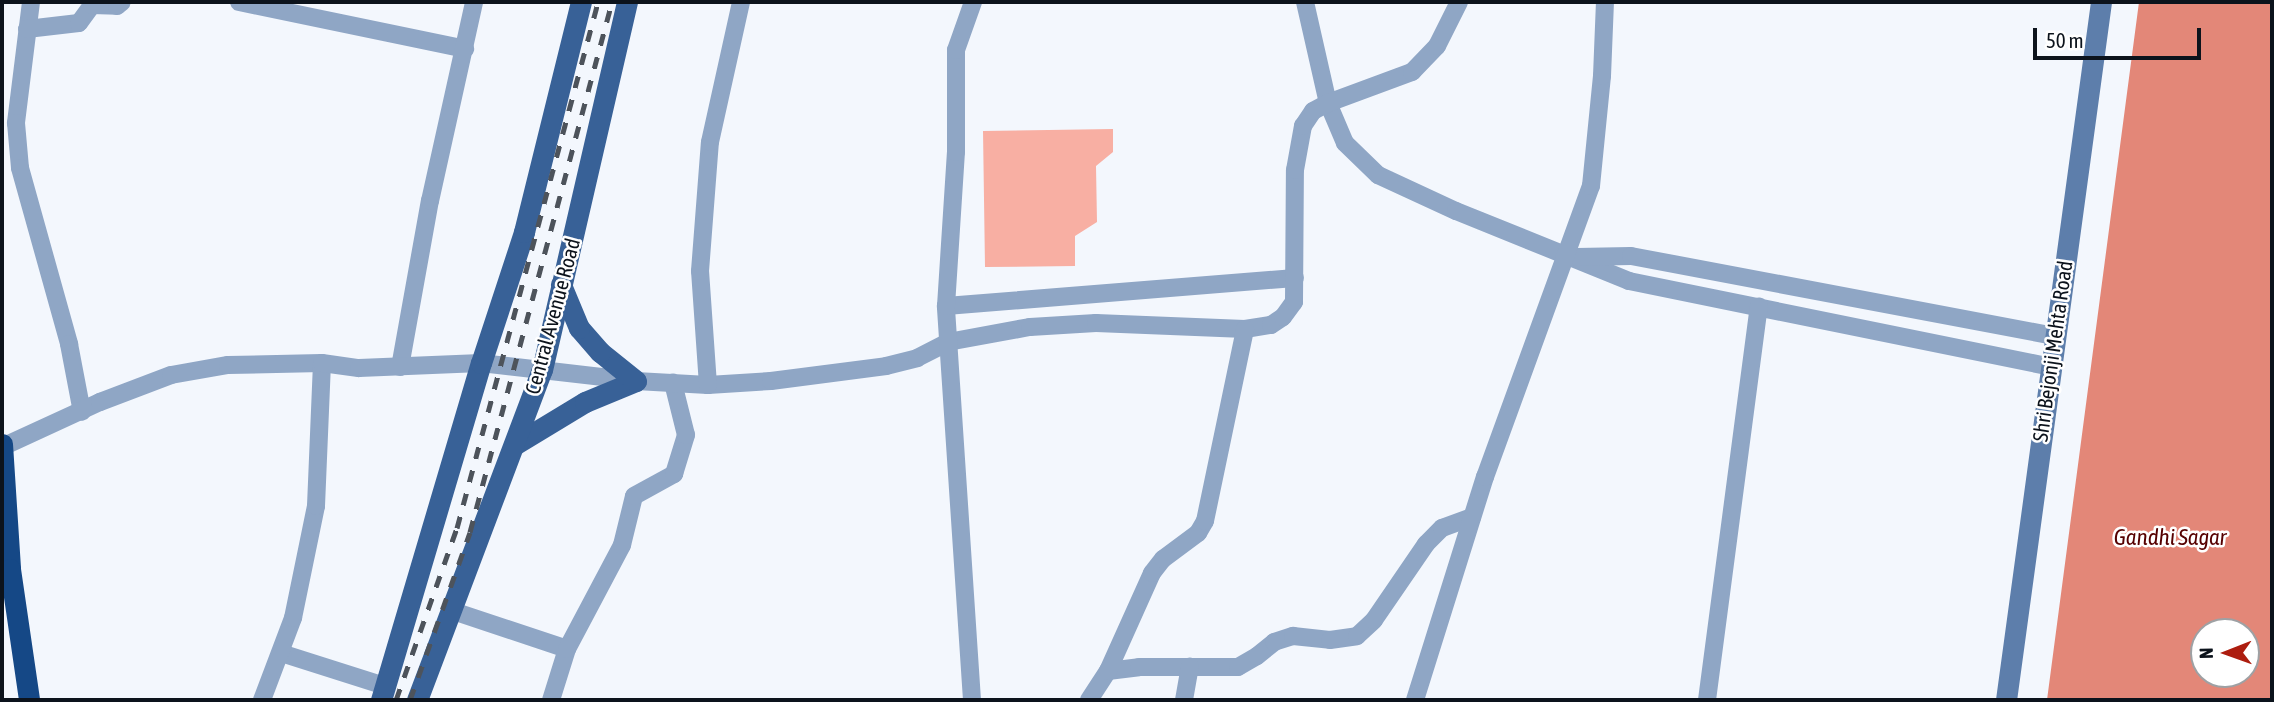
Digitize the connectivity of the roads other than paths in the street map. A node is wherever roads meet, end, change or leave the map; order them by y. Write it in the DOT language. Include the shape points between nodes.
graph roads {
  1 [pos="31,2"];
  2 [pos="122,2"];
  3 [pos="239,2"];
  4 [pos="474,2"];
  5 [pos="581,2"];
  6 [pos="627,2"];
  7 [pos="741,2"];
  8 [pos="973,2"];
  9 [pos="1305,2"];
  10 [pos="1459,2"];
  11 [pos="1605,2"];
  12 [pos="2101,2"];
  13 [pos="27,29"];
  14 [pos="465,49"];
  15 [pos="1328,103"];
  16 [pos="1567,257"];
  17 [pos="1295,278"];
  18 [pos="561,285"];
  19 [pos="946,306"];
  20 [pos="1759,306"];
  21 [pos="1245,329"];
  22 [pos="2054,336"];
  23 [pos="948,342"];
  24 [pos="322,363"];
  25 [pos="481,363"];
  26 [pos="400,367"];
  27 [pos="2050,367"];
  28 [pos="542,370"];
  29 [pos="636,381"];
  30 [pos="673,383"];
  31 [pos="708,385"];
  32 [pos="82,411"];
  33 [pos="514,445"];
  34 [pos="2,446"];
  35 [pos="1472,517"];
  36 [pos="6,569"];
  37 [pos="453,611"];
  38 [pos="567,649"];
  39 [pos="281,653"];
  40 [pos="1190,667"];
  41 [pos="1108,671"];
  42 [pos="383,693"];
  43 [pos="29,700"];
  44 [pos="262,700"];
  45 [pos="417,700"];
  46 [pos="551,700"];
  47 [pos="972,700"];
  48 [pos="1088,700"];
  49 [pos="1184,700"];
  50 [pos="1415,700"];
  51 [pos="1707,700"];
  52 [pos="2006,700"];
  1 -- 13 [label="street"];
  2 -- 13 [label="street" via="92,5 79,23"];
  3 -- 14 [label="street"];
  4 -- 14 [label="street"];
  5 -- 25 [label="main road" via="524,232"];
  6 -- 18 [label="main road, Central Avenue Road"];
  7 -- 31 [label="street" via="710,142 700,271"];
  8 -- 19 [label="street" via="956,50 956,152"];
  9 -- 15 [label="street"];
  10 -- 15 [label="street" via="1437,46 1412,72"];
  11 -- 16 [label="street" via="1591,186"];
  12 -- 22 [label="main road, Shri Bejonji Mehta Road"];
  13 -- 32 [label="street" via="16,123 20,167 69,344"];
  14 -- 26 [label="street" via="430,201"];
  15 -- 16 [label="street" via="1345,143 1378,174"];
  15 -- 17 [label="street" via="1313,111 1303,126 1295,170"];
  16 -- 20 [label="street" via="1629,281"];
  16 -- 22 [label="street" via="1631,256"];
  16 -- 35 [label="street"];
  17 -- 19 [label="street"];
  17 -- 21 [label="street" via="1294,302 1283,317 1271,325"];
  18 -- 28 [label="main road, Central Avenue Road"];
  18 -- 29 [label="main road" via="579,328"];
  19 -- 23 [label="street"];
  20 -- 27 [label="street"];
  20 -- 51 [label="street"];
  21 -- 23 [label="street" via="1096,323 1030,327"];
  21 -- 41 [label="street" via="1205,521 1188,543 1163,559 1152,573"];
  22 -- 27 [label="main road, Shri Bejonji Mehta Road"];
  23 -- 31 [label="street" via="917,358 886,366"];
  23 -- 47 [label="street"];
  24 -- 26 [label="street"];
  24 -- 32 [label="street" via="228,365 171,375"];
  24 -- 39 [label="street" via="316,506 293,618"];
  25 -- 26 [label="street"];
  25 -- 28 [label="street"];
  25 -- 42 [label="main road"];
  27 -- 52 [label="main road, Shri Bejonji Mehta Road"];
  28 -- 29 [label="street"];
  28 -- 33 [label="main road, Central Avenue Road"];
  29 -- 30 [label="street"];
  29 -- 33 [label="main road" via="584,402"];
  30 -- 31 [label="street"];
  30 -- 38 [label="street" via="686,435 674,474 634,496 622,545"];
  32 -- 34 [label="street"];
  33 -- 37 [label="main road, Central Avenue Road"];
  34 -- 36 [label="highway"];
  35 -- 40 [label="street" via="1443,527 1426,544 1374,620 1357,636 1330,640 1293,636 1274,642 1238,667"];
  35 -- 50 [label="street"];
  36 -- 43 [label="highway"];
  37 -- 38 [label="street"];
  37 -- 45 [label="main road, Central Avenue Road"];
  38 -- 46 [label="street"];
  39 -- 42 [label="street"];
  39 -- 44 [label="street"];
  40 -- 41 [label="street"];
  40 -- 49 [label="street"];
  41 -- 48 [label="street"];
}
